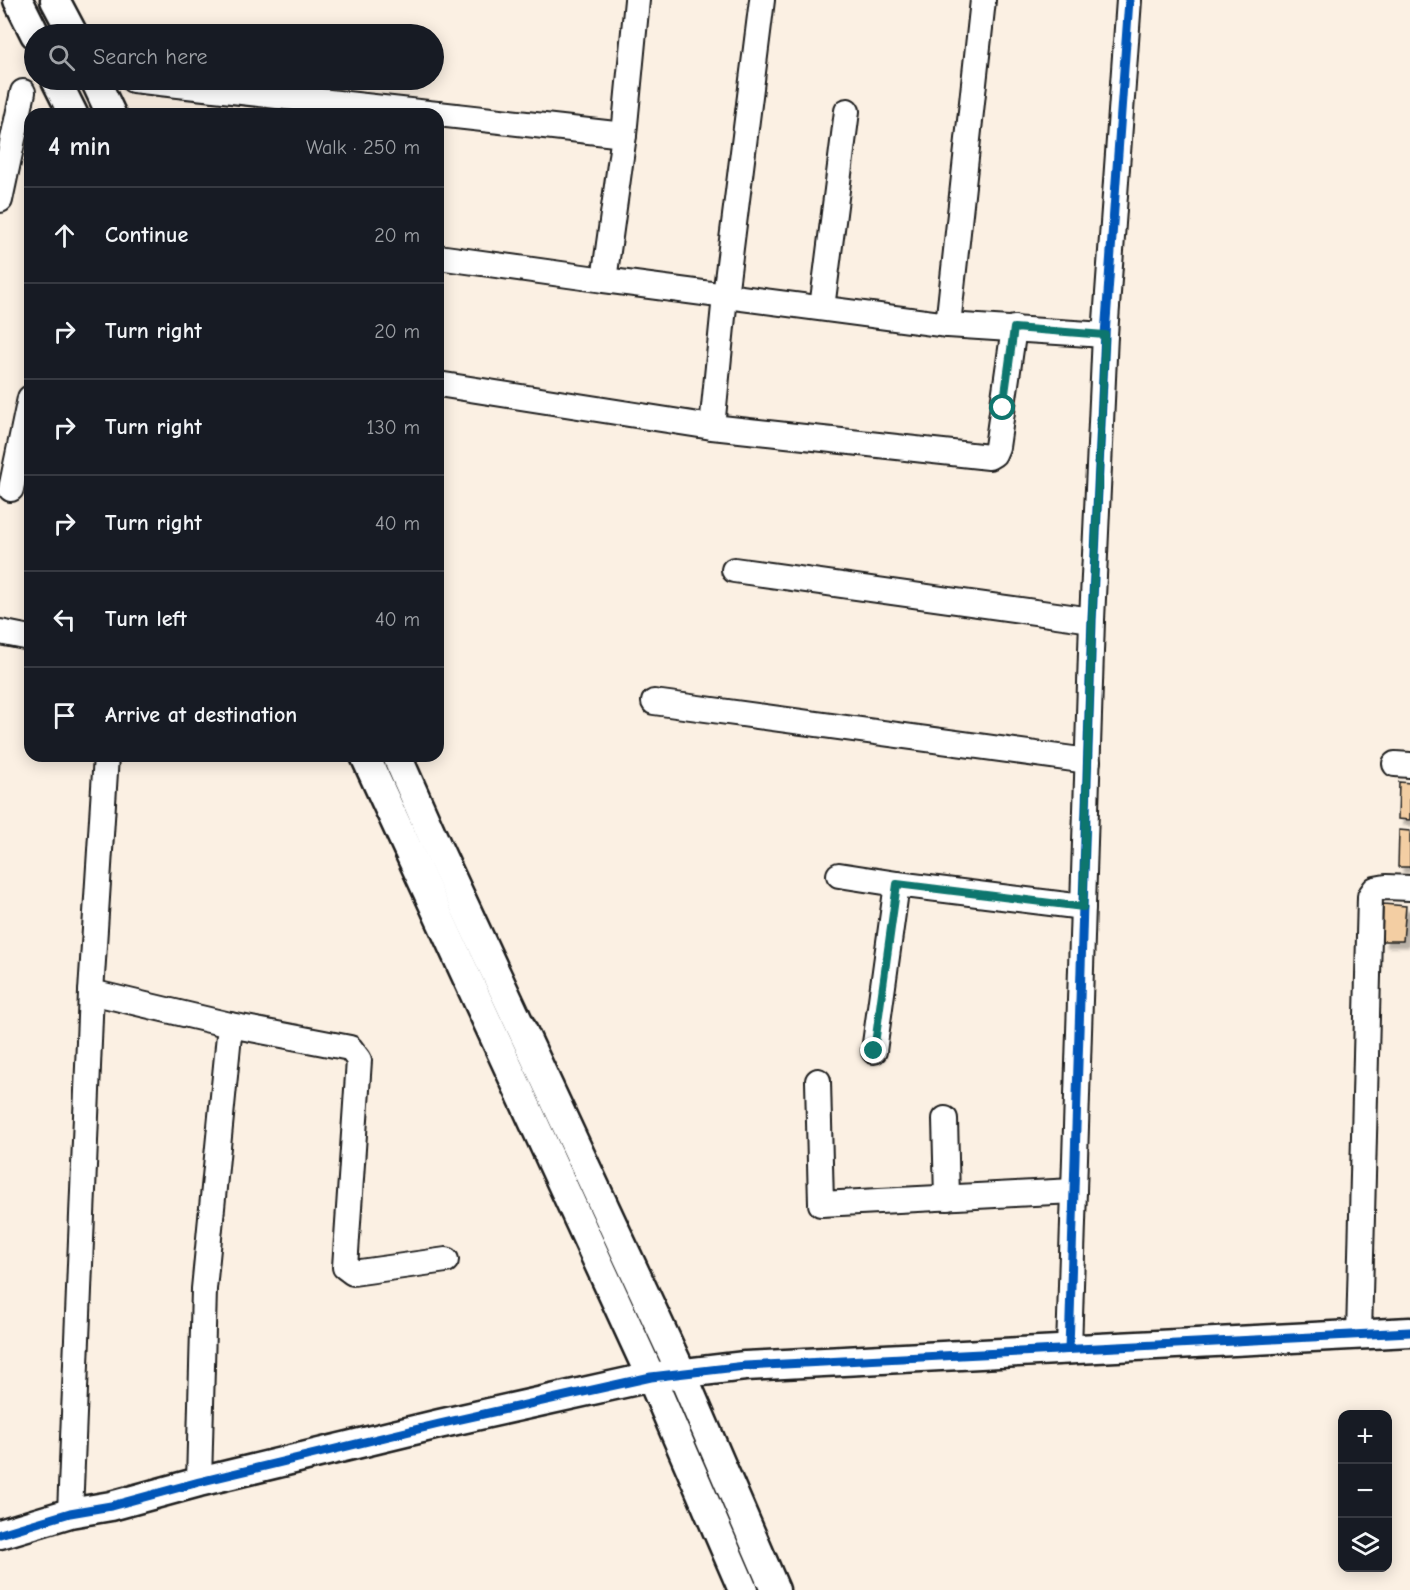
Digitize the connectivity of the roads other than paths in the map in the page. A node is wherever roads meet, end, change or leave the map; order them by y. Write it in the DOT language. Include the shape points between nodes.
graph roads {
  1 [pos="18,0"];
  2 [pos="55,0"];
  3 [pos="634,0"];
  4 [pos="762,0"];
  5 [pos="983,0"];
  6 [pos="1129,0"];
  7 [pos="29,24"];
  8 [pos="68,24"];
  9 [pos="61,90"];
  10 [pos="100,90"];
  11 [pos="222,90"];
  12 [pos="23,92"];
  13 [pos="70,108"];
  14 [pos="108,108"];
  15 [pos="383,108"];
  16 [pos="847,111"];
  17 [pos="444,115"];
  18 [pos="624,135"];
  19 [pos="0,200"];
  20 [pos="444,258"];
  21 [pos="604,280"];
  22 [pos="725,296"];
  23 [pos="822,308"];
  24 [pos="948,325"];
  25 [pos="1014,328"];
  26 [pos="1105,335"];
  27 [pos="444,385"];
  28 [pos="712,427"];
  29 [pos="24,432"];
  30 [pos="14,490"];
  31 [pos="734,570"];
  32 [pos="1092,620"];
  33 [pos="0,632"];
  34 [pos="24,637"];
  35 [pos="654,702"];
  36 [pos="1088,761"];
  37 [pos="106,762"];
  38 [pos="367,762"];
  39 [pos="400,762"];
  40 [pos="839,875"];
  41 [pos="897,884"];
  42 [pos="1410,888"];
  43 [pos="1083,907"];
  44 [pos="91,992"];
  45 [pos="230,1025"];
  46 [pos="874,1051"];
  47 [pos="818,1081"];
  48 [pos="945,1119"];
  49 [pos="1074,1191"];
  50 [pos="947,1198"];
  51 [pos="446,1260"];
  52 [pos="1410,1332"];
  53 [pos="1359,1335"];
  54 [pos="1070,1349"];
  55 [pos="682,1374"];
  56 [pos="651,1377"];
  57 [pos="199,1482"];
  58 [pos="70,1513"];
  59 [pos="0,1534"];
  60 [pos="744,1590"];
  61 [pos="775,1590"];
  1 -- 7 [label="street"];
  2 -- 8 [label="street"];
  3 -- 18 [label="street"];
  4 -- 22 [label="street"];
  5 -- 24 [label="street"];
  6 -- 26 [label="street"];
  9 -- 13 [label="street"];
  10 -- 14 [label="street"];
  11 -- 15 [label="street"];
  12 -- 19 [label="street"];
  16 -- 23 [label="street"];
  17 -- 18 [label="street"];
  18 -- 21 [label="street"];
  20 -- 21 [label="street"];
  21 -- 22 [label="street"];
  22 -- 23 [label="street"];
  22 -- 28 [label="street"];
  23 -- 24 [label="street"];
  24 -- 25 [label="street"];
  25 -- 26 [label="street"];
  25 -- 28 [label="street" via="997,447 989,457"];
  26 -- 32 [label="street"];
  27 -- 28 [label="street"];
  29 -- 30 [label="street"];
  31 -- 32 [label="street"];
  32 -- 36 [label="street"];
  33 -- 34 [label="street"];
  35 -- 36 [label="street"];
  36 -- 43 [label="street"];
  37 -- 44 [label="street"];
  38 -- 56 [label="street"];
  39 -- 55 [label="street"];
  40 -- 41 [label="street"];
  41 -- 43 [label="street"];
  41 -- 46 [label="street"];
  42 -- 53 [label="street" via="1375,889 1370,896"];
  43 -- 49 [label="street"];
  44 -- 45 [label="street"];
  44 -- 58 [label="street"];
  45 -- 51 [label="street" via="350,1048 359,1060 345,1267 348,1271"];
  45 -- 57 [label="street" via="204,1289"];
  47 -- 50 [label="street" via="821,1204"];
  48 -- 50 [label="street"];
  49 -- 50 [label="street"];
  49 -- 54 [label="street"];
  52 -- 53 [label="street"];
  53 -- 54 [label="street"];
  54 -- 55 [label="street" via="745,1366"];
  55 -- 56 [label="street"];
  55 -- 61 [label="street"];
  56 -- 57 [label="street"];
  56 -- 60 [label="street"];
  57 -- 58 [label="street"];
  58 -- 59 [label="street"];
}
